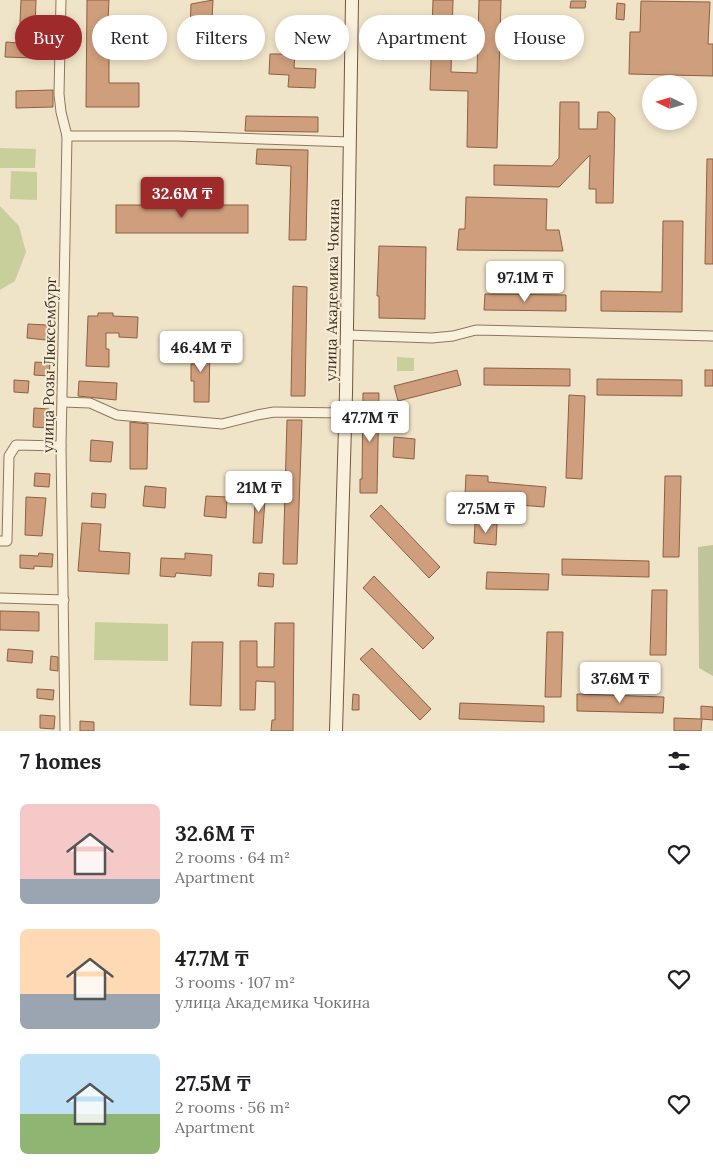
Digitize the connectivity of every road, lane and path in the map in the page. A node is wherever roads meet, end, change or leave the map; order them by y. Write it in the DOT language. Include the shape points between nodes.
graph roads {
  1 [pos="61,0"];
  2 [pos="352,0"];
  3 [pos="66,136"];
  4 [pos="350,142"];
  5 [pos="347,336"];
  6 [pos="713,336"];
  7 [pos="63,402"];
  8 [pos="345,413"];
  9 [pos="62,446"];
  10 [pos="0,541"];
  11 [pos="0,598"];
  12 [pos="64,600"];
  13 [pos="65,731"];
  14 [pos="336,731"];
  1 -- 3 [label="street, улица Розы Люксембург" via="59,94"];
  2 -- 4 [label="main road, улица Академика Чокина"];
  3 -- 4 [label="street"];
  3 -- 7 [label="street, улица Розы Люксембург"];
  4 -- 5 [label="main road, улица Академика Чокина"];
  5 -- 6 [label="street" via="432,338 476,330"];
  5 -- 8 [label="main road, улица Академика Чокина"];
  7 -- 8 [label="street" via="90,403 117,415 222,424 274,412"];
  7 -- 9 [label="street, улица Розы Люксембург"];
  8 -- 14 [label="main road, улица Академика Чокина"];
  9 -- 10 [label="street" via="16,446 9,456 7,541"];
  9 -- 12 [label="street, улица Розы Люксембург"];
  11 -- 12 [label="street"];
  12 -- 13 [label="street, улица Розы Люксембург"];
}
